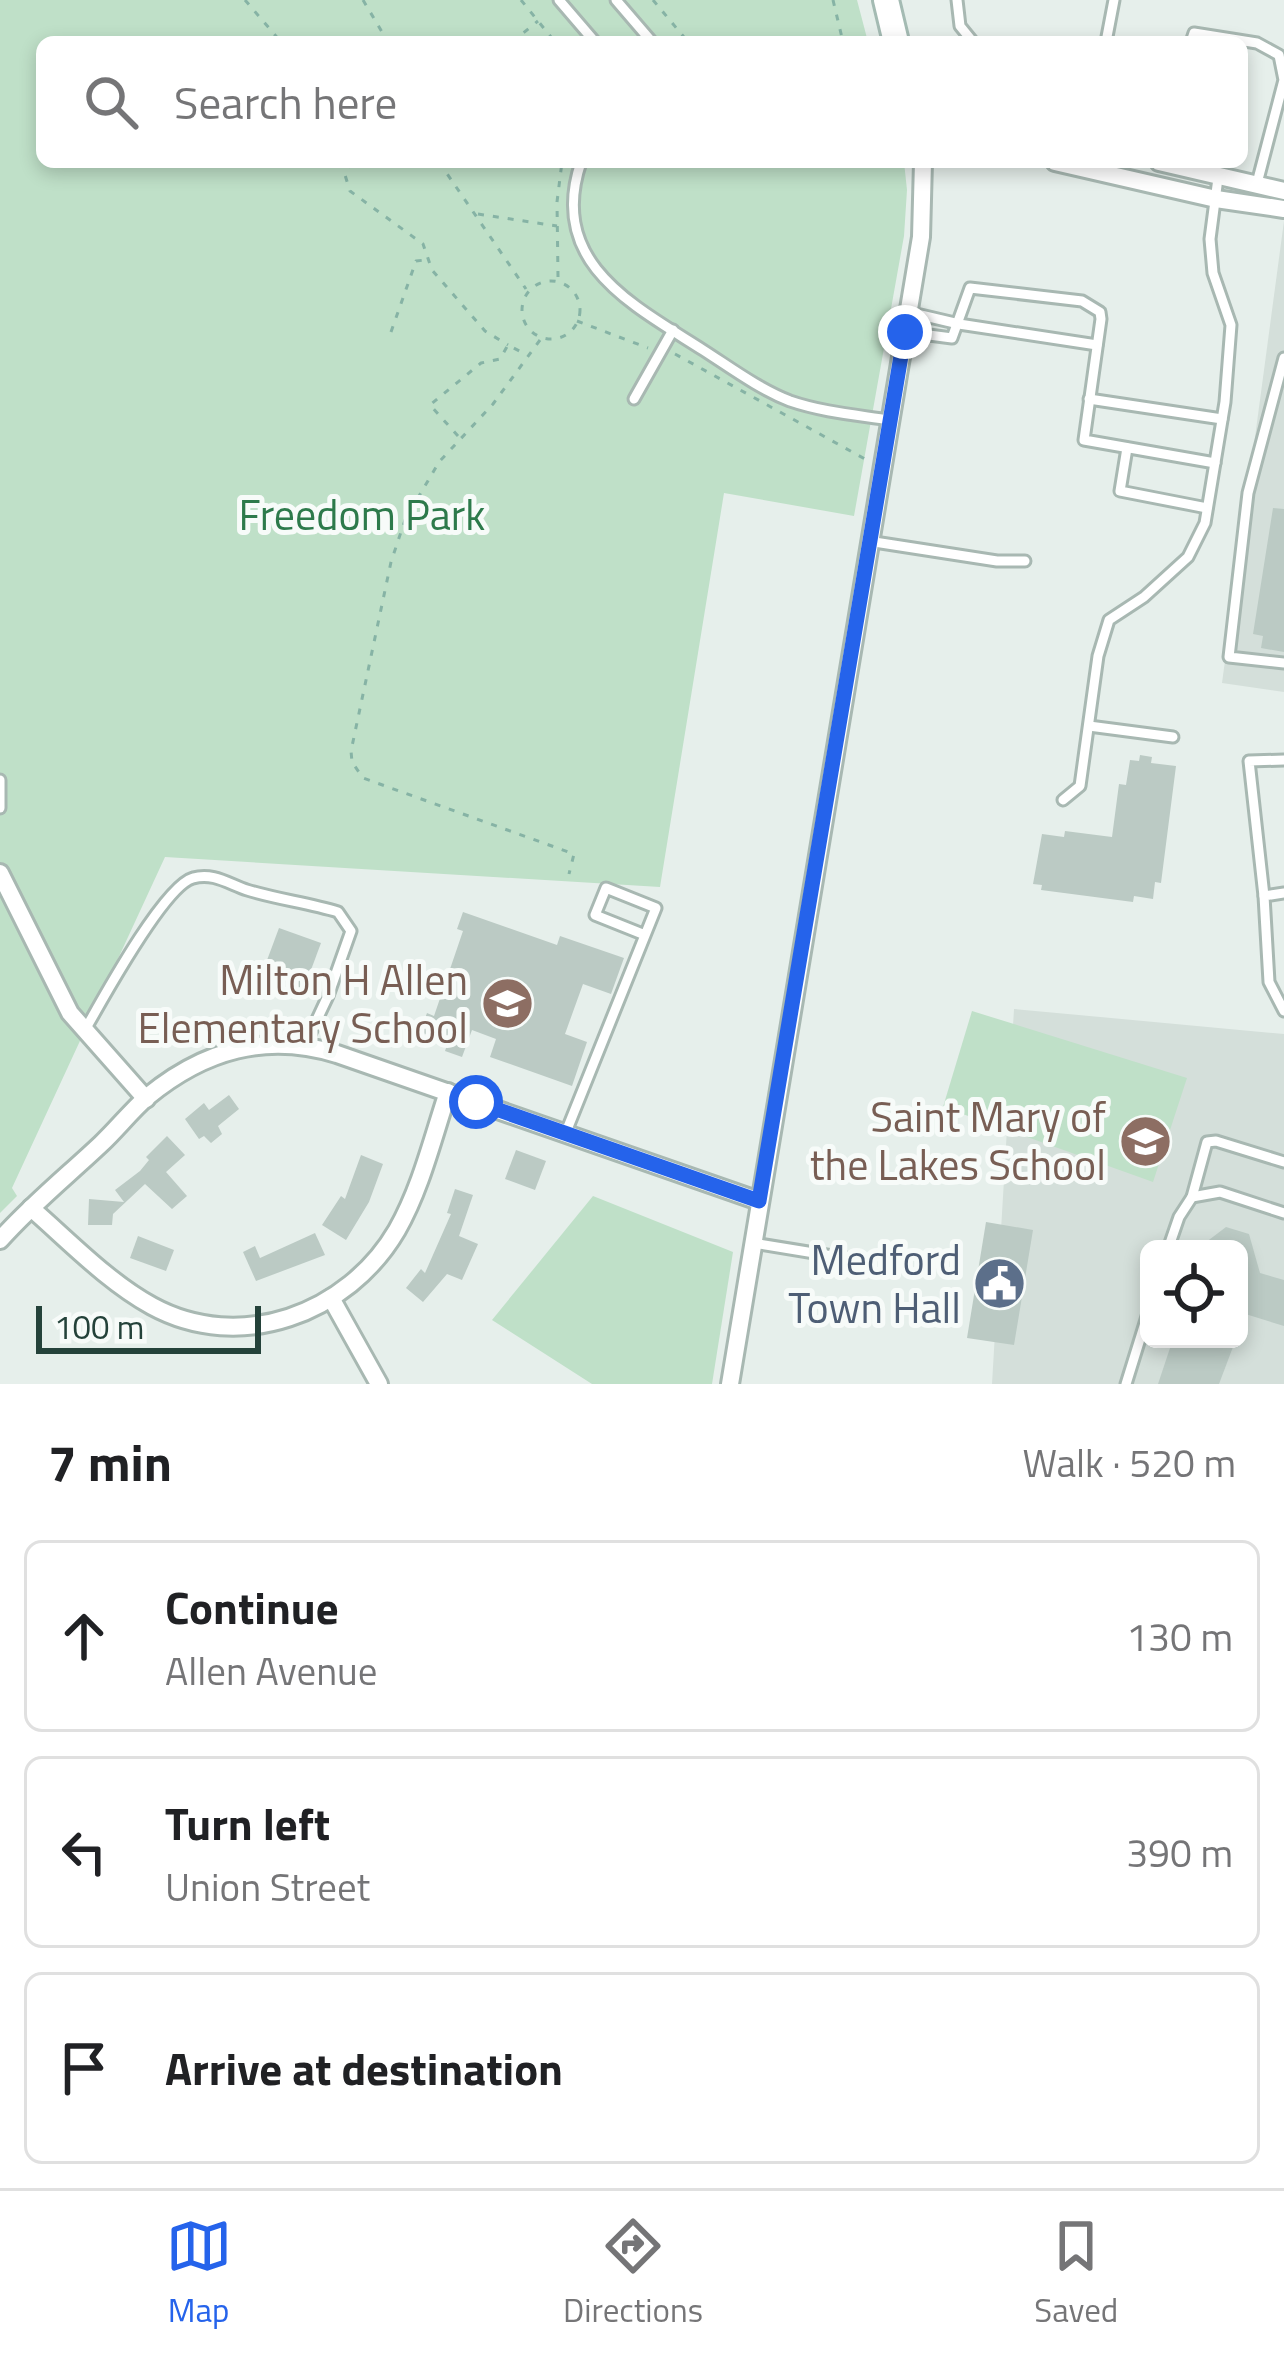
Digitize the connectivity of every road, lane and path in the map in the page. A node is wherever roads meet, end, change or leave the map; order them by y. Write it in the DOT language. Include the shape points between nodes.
graph roads {
  1 [pos="245,0"];
  2 [pos="363,0"];
  3 [pos="521,0"];
  4 [pos="559,0"];
  5 [pos="616,0"];
  6 [pos="653,0"];
  7 [pos="833,0"];
  8 [pos="886,0"];
  9 [pos="957,0"];
  10 [pos="1114,0"];
  11 [pos="538,21"];
  12 [pos="276,36"];
  13 [pos="384,36"];
  14 [pos="519,36"];
  15 [pos="550,36"];
  16 [pos="591,36"];
  17 [pos="647,36"];
  18 [pos="683,36"];
  19 [pos="842,36"];
  20 [pos="895,36"];
  21 [pos="966,36"];
  22 [pos="1107,36"];
  23 [pos="1248,42"];
  24 [pos="348,168"];
  25 [pos="444,168"];
  26 [pos="562,168"];
  27 [pos="580,168"];
  28 [pos="923,168"];
  29 [pos="1096,168"];
  30 [pos="1181,168"];
  31 [pos="1218,178"];
  32 [pos="1256,188"];
  33 [pos="1284,191"];
  34 [pos="1216,199"];
  35 [pos="1284,209"];
  36 [pos="476,214"];
  37 [pos="557,226"];
  38 [pos="427,260"];
  39 [pos="558,278"];
  40 [pos="528,292"];
  41 [pos="908,312"];
  42 [pos="577,321"];
  43 [pos="959,324"];
  44 [pos="673,330"];
  45 [pos="391,332"];
  46 [pos="905,332"];
  47 [pos="540,340"];
  48 [pos="1097,344"];
  49 [pos="508,345"];
  50 [pos="662,350"];
  51 [pos="528,356"];
  52 [pos="1284,358"];
  53 [pos="634,399"];
  54 [pos="1088,399"];
  55 [pos="1222,419"];
  56 [pos="890,420"];
  57 [pos="460,438"];
  58 [pos="1127,448"];
  59 [pos="866,459"];
  60 [pos="1215,464"];
  61 [pos="1208,508"];
  62 [pos="868,542"];
  63 [pos="1025,560"];
  64 [pos="1284,663"];
  65 [pos="1089,726"];
  66 [pos="1173,736"];
  67 [pos="1284,760"];
  68 [pos="0,780"];
  69 [pos="1063,800"];
  70 [pos="0,808"];
  71 [pos="0,873"];
  72 [pos="568,874"];
  73 [pos="1284,893"];
  74 [pos="1264,896"];
  75 [pos="645,935"];
  76 [pos="1284,1011"];
  77 [pos="85,1030"];
  78 [pos="304,1046"];
  79 [pos="448,1092"];
  80 [pos="146,1099"];
  81 [pos="566,1134"];
  82 [pos="1284,1162"];
  83 [pos="1192,1197"];
  84 [pos="759,1201"];
  85 [pos="31,1208"];
  86 [pos="1284,1213"];
  87 [pos="0,1240"];
  88 [pos="1171,1240"];
  89 [pos="753,1243"];
  90 [pos="863,1261"];
  91 [pos="331,1298"];
  92 [pos="1140,1339"];
  93 [pos="379,1384"];
  94 [pos="730,1384"];
  95 [pos="1126,1384"];
  1 -- 12 [label="path"];
  2 -- 13 [label="path"];
  3 -- 11 [label="path"];
  4 -- 16 [label="lane"];
  5 -- 17 [label="lane"];
  6 -- 18 [label="path"];
  7 -- 19 [label="path"];
  8 -- 20 [label="street"];
  9 -- 21 [label="lane"];
  10 -- 22 [label="lane"];
  11 -- 14 [label="path"];
  11 -- 15 [label="path"];
  23 -- 32 [label="lane" via="1279,55 1284,80"];
  24 -- 38 [label="path" via="350,191 423,244"];
  25 -- 36 [label="path"];
  26 -- 37 [label="path"];
  27 -- 44 [label="lane" via="574,203 586,256 618,295"];
  28 -- 41 [label="street"];
  29 -- 34 [label="street"];
  30 -- 31 [label="street"];
  31 -- 32 [label="street"];
  31 -- 34 [label="lane"];
  32 -- 33 [label="street"];
  34 -- 35 [label="street"];
  34 -- 55 [label="lane" via="1213,273 1231,325"];
  36 -- 37 [label="path"];
  36 -- 40 [label="path"];
  37 -- 39 [label="path"];
  38 -- 45 [label="path" via="416,261"];
  38 -- 49 [label="path" via="485,331"];
  39 -- 40 [label="path"];
  39 -- 42 [label="path" via="580,301"];
  40 -- 47 [label="path" via="524,320"];
  41 -- 43 [label="lane"];
  41 -- 46 [label="street"];
  42 -- 47 [label="path" via="557,339"];
  42 -- 50 [label="path"];
  43 -- 46 [label="lane" via="952,338"];
  43 -- 48 [label="lane"];
  43 -- 48 [label="lane" via="970,288 1082,302 1100,311"];
  44 -- 50 [label="lane"];
  44 -- 56 [label="lane" via="781,397"];
  46 -- 56 [label="street"];
  47 -- 51 [label="path"];
  48 -- 54 [label="lane"];
  49 -- 51 [label="path"];
  49 -- 57 [label="path" via="500,359 481,363 430,405"];
  50 -- 53 [label="lane"];
  50 -- 59 [label="path"];
  51 -- 57 [label="path"];
  52 -- 64 [label="lane" via="1248,493 1229,657"];
  54 -- 55 [label="lane"];
  54 -- 58 [label="lane" via="1084,440"];
  55 -- 60 [label="lane"];
  56 -- 62 [label="street"];
  57 -- 72 [label="path" via="413,502 398,541 352,761 364,778 574,854"];
  58 -- 60 [label="lane"];
  58 -- 61 [label="lane" via="1120,491"];
  60 -- 61 [label="lane"];
  61 -- 65 [label="lane" via="1188,557 1109,620"];
  62 -- 63 [label="lane"];
  62 -- 84 [label="street"];
  65 -- 66 [label="lane"];
  65 -- 69 [label="lane" via="1080,786"];
  67 -- 74 [label="lane" via="1249,761"];
  68 -- 70 [label="lane"];
  71 -- 77 [label="street"];
  73 -- 74 [label="lane"];
  74 -- 76 [label="lane" via="1269,982"];
  75 -- 75 [label="lane" via="656,908 605,888 595,915"];
  75 -- 81 [label="lane"];
  77 -- 78 [label="lane" via="177,887 209,876 345,920 351,932"];
  77 -- 80 [label="street"];
  78 -- 79 [label="street"];
  78 -- 80 [label="street" via="231,1049"];
  79 -- 81 [label="street"];
  79 -- 91 [label="street" via="400,1225 370,1266"];
  80 -- 85 [label="street"];
  81 -- 84 [label="street"];
  82 -- 83 [label="lane" via="1208,1142"];
  83 -- 86 [label="lane" via="1220,1192"];
  83 -- 88 [label="lane"];
  84 -- 89 [label="street"];
  85 -- 87 [label="street"];
  85 -- 91 [label="street" via="134,1295 185,1320 257,1326"];
  89 -- 90 [label="lane"];
  89 -- 94 [label="street"];
  91 -- 93 [label="street"];
  92 -- 95 [label="lane"];
}
